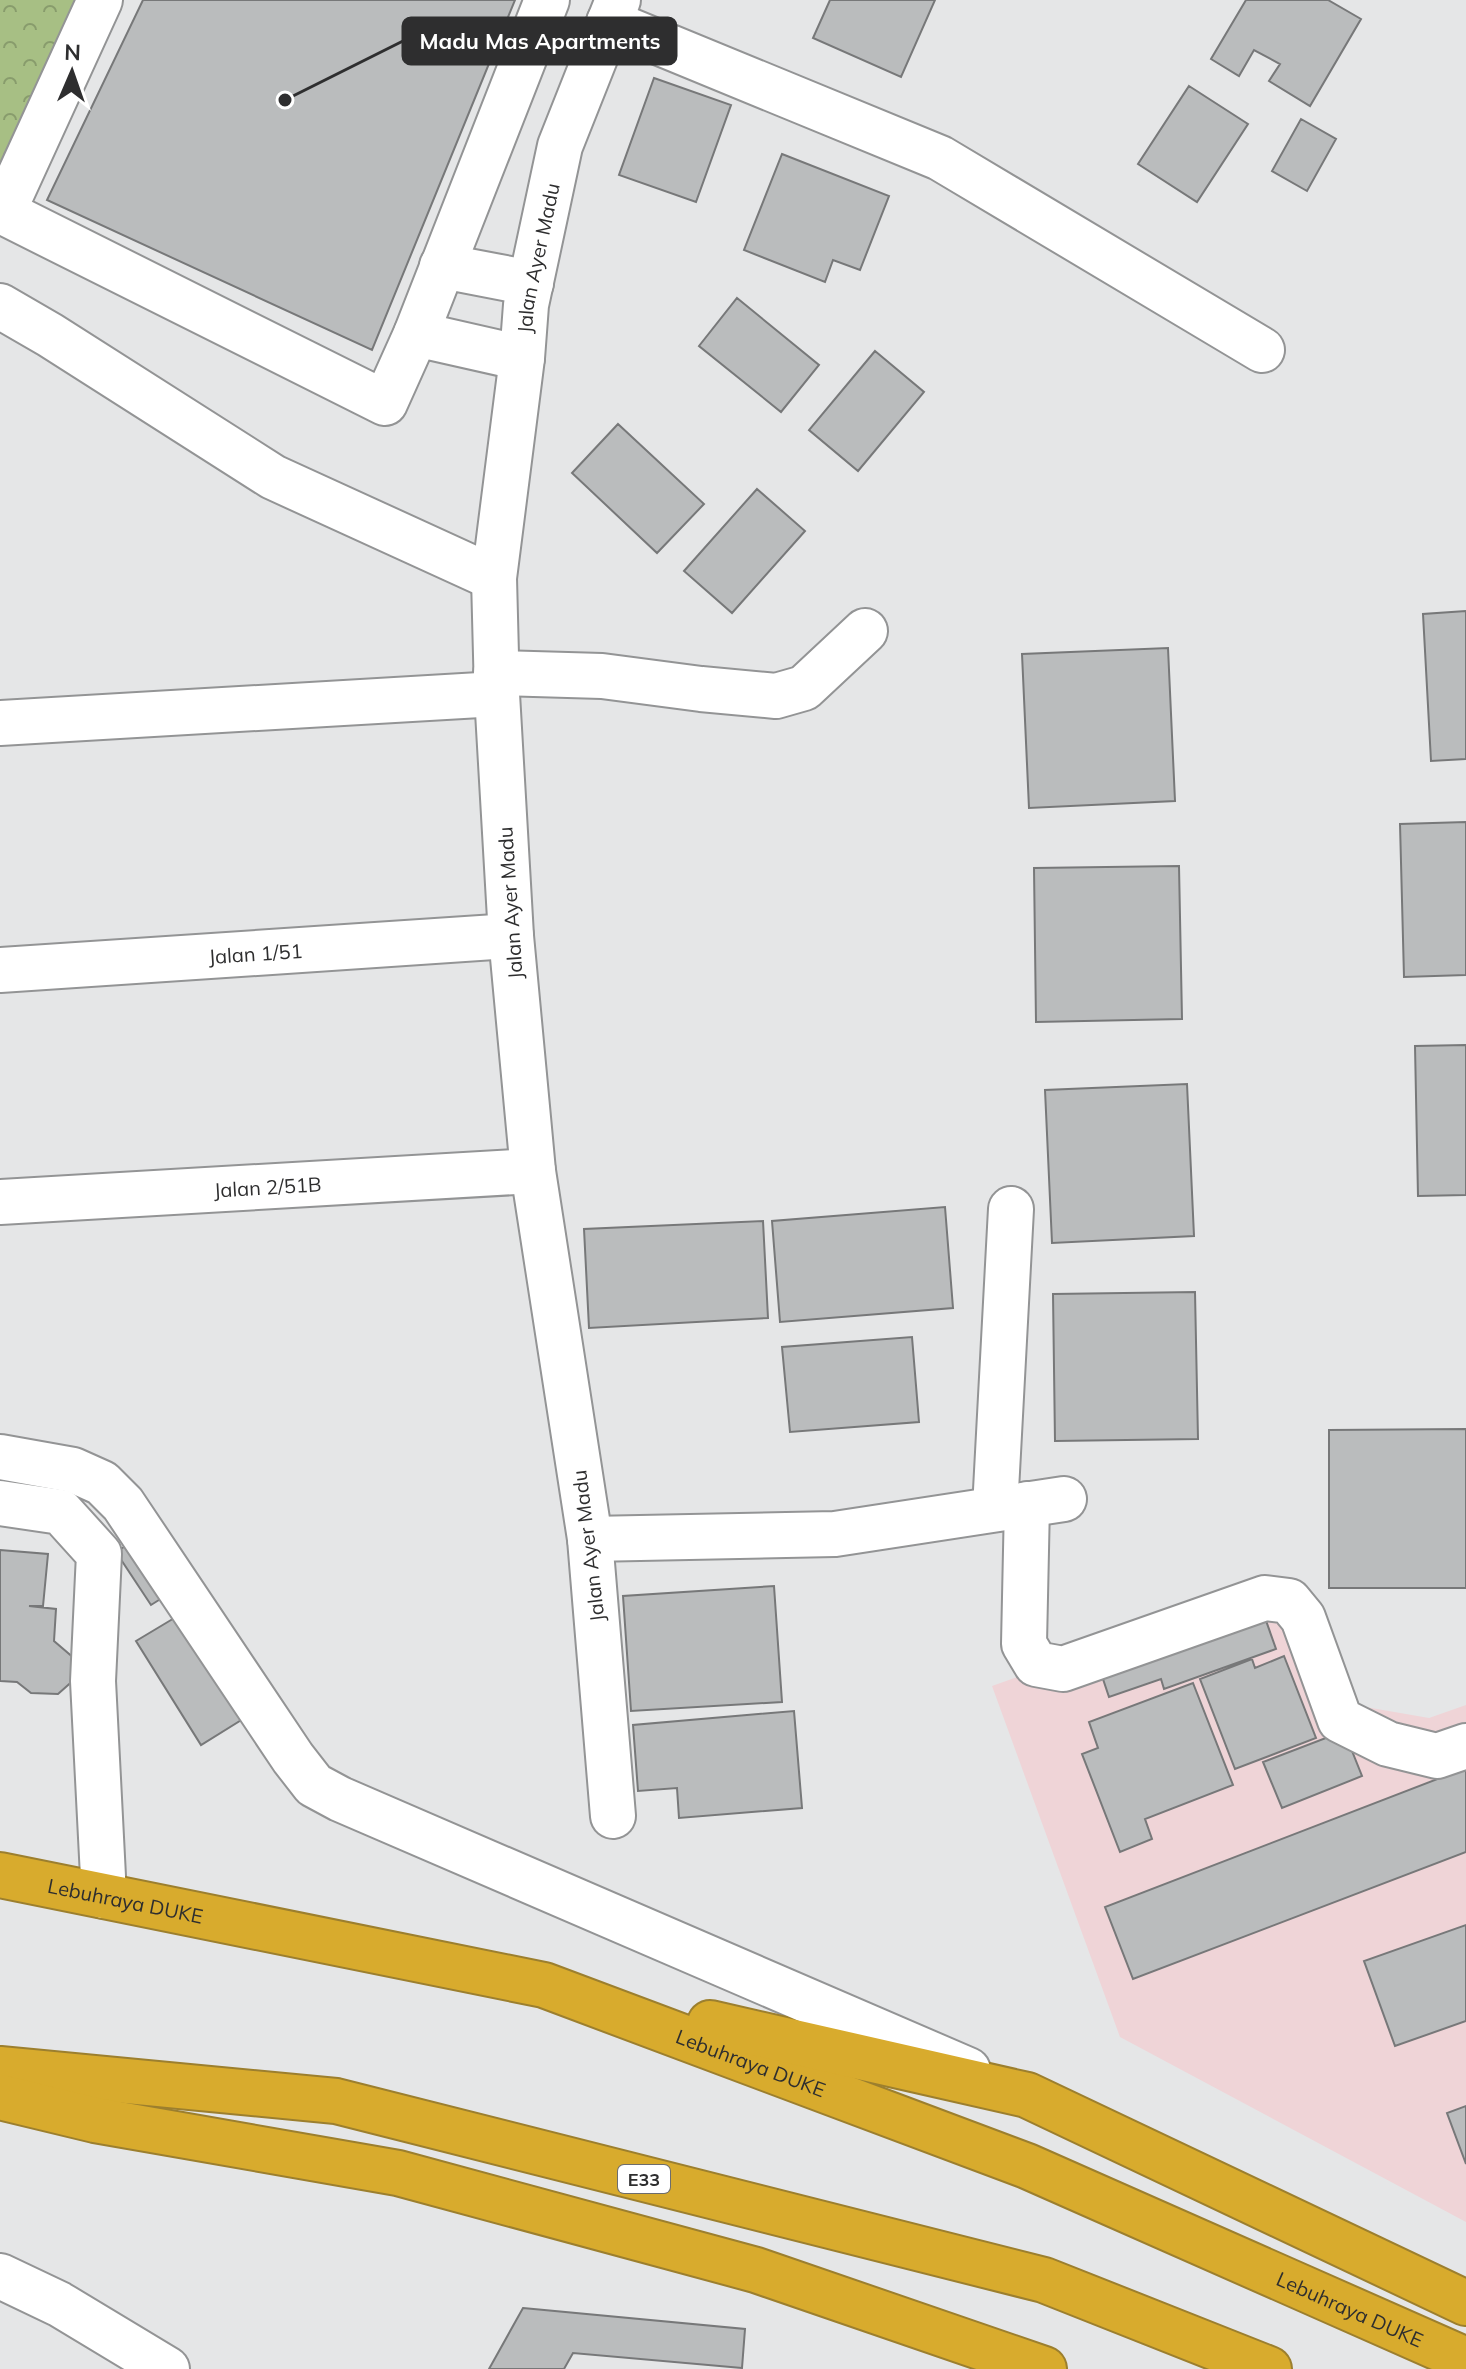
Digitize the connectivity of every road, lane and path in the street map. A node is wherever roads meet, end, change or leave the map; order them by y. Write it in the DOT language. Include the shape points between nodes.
graph roads {
  1 [pos="100,0"];
  2 [pos="547,0"];
  3 [pos="613,11"];
  4 [pos="442,266"];
  5 [pos="531,283"];
  6 [pos="0,306"];
  7 [pos="416,334"];
  8 [pos="1262,350"];
  9 [pos="522,358"];
  10 [pos="494,578"];
  11 [pos="865,631"];
  12 [pos="497,683"];
  13 [pos="0,723"];
  14 [pos="511,936"];
  15 [pos="0,970"];
  16 [pos="533,1171"];
  17 [pos="0,1202"];
  18 [pos="1011,1209"];
  19 [pos="0,1457"];
  20 [pos="0,1503"];
  21 [pos="1029,1504"];
  22 [pos="590,1539"];
  23 [pos="1466,1746"];
  24 [pos="613,1816"];
  25 [pos="0,1875"];
  26 [pos="104,1896"];
  27 [pos="544,1985"];
  28 [pos="0,2069"];
  29 [pos="1027,2095"];
  30 [pos="0,2097"];
  31 [pos="0,2276"];
  32 [pos="1466,2303"];
  33 [pos="1466,2360"];
  34 [pos="167,2369"];
  35 [pos="1044,2369"];
  36 [pos="1269,2369"];
  1 -- 7 [label="street" via="3,212 385,403"];
  2 -- 4 [label="street"];
  3 -- 5 [label="street, Jalan Ayer Madu" via="560,146"];
  3 -- 8 [label="street" via="940,158"];
  4 -- 5 [label="street"];
  4 -- 7 [label="street"];
  5 -- 9 [label="street, Jalan Ayer Madu"];
  6 -- 10 [label="street" via="273,477"];
  7 -- 9 [label="street"];
  9 -- 10 [label="street, Jalan Ayer Madu"];
  10 -- 12 [label="street, Jalan Ayer Madu"];
  11 -- 12 [label="street" via="804,688 776,696 602,676"];
  12 -- 13 [label="street"];
  12 -- 14 [label="street, Jalan Ayer Madu"];
  14 -- 15 [label="street, Jalan 1/51"];
  14 -- 16 [label="street, Jalan Ayer Madu"];
  16 -- 17 [label="street, Jalan 2/51B"];
  16 -- 22 [label="street, Jalan Ayer Madu"];
  18 -- 21 [label="street"];
  19 -- 29 [label="street" via="73,1470 102,1483 123,1504 314,1785"];
  20 -- 26 [label="street" via="61,1512 99,1554 93,1681"];
  21 -- 22 [label="street" via="835,1534"];
  21 -- 23 [label="street" via="1024,1644 1036,1664 1063,1669 1265,1598 1289,1601 1303,1618 1340,1720 1388,1744 1437,1756"];
  22 -- 24 [label="street, Jalan Ayer Madu"];
  25 -- 26 [label="highway, Lebuhraya DUKE"];
  26 -- 27 [label="highway, Lebuhraya DUKE"];
  27 -- 29 [label="highway"];
  27 -- 33 [label="highway, Lebuhraya DUKE" via="1027,2166"];
  28 -- 36 [label="highway, E33" via="336,2101 1044,2280"];
  29 -- 32 [label="highway"];
  30 -- 35 [label="highway" via="95,2120 398,2173 756,2270"];
  31 -- 34 [label="street" via="59,2304"];
}
